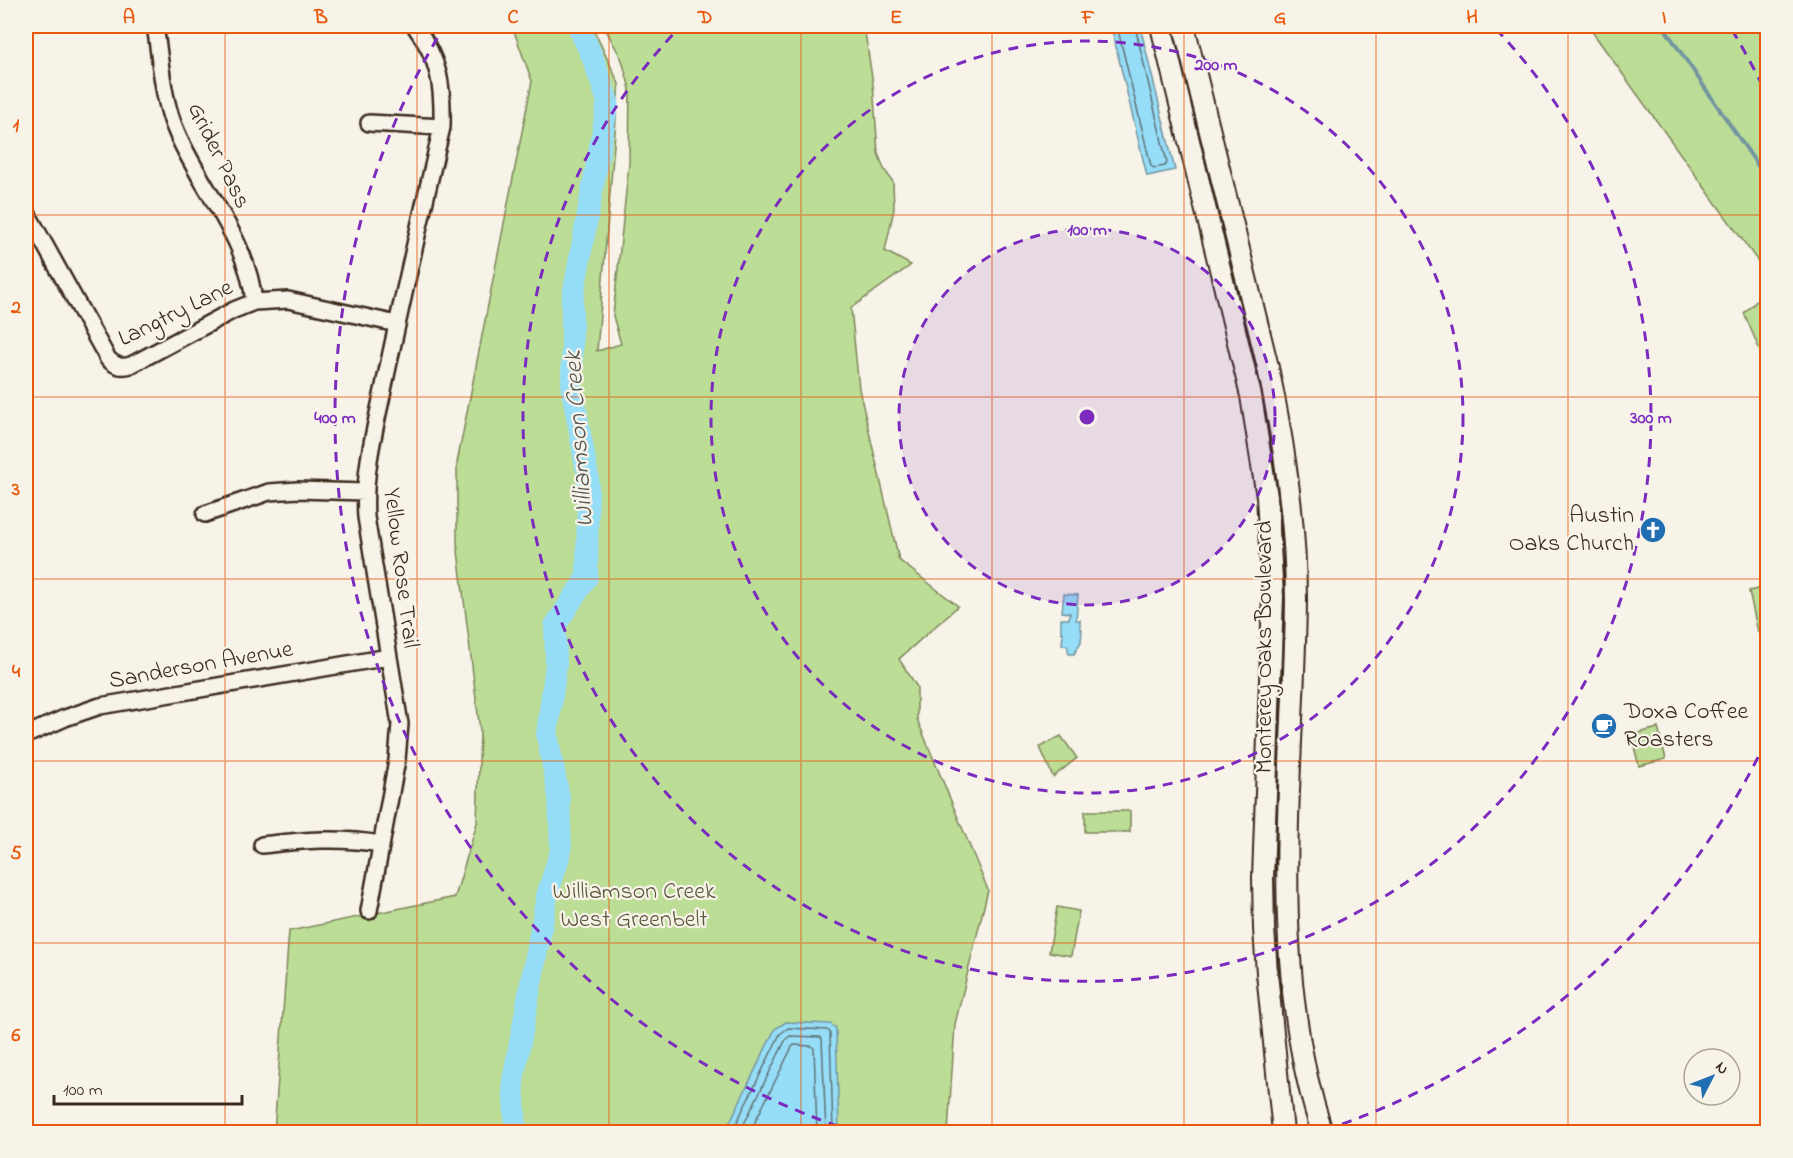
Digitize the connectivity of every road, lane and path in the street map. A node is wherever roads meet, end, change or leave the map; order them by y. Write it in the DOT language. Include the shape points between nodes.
graph roads {
  1 [pos="155,26"];
  2 [pos="415,26"];
  3 [pos="1161,26"];
  4 [pos="1184,26"];
  5 [pos="369,123"];
  6 [pos="442,127"];
  7 [pos="26,211"];
  8 [pos="254,302"];
  9 [pos="397,324"];
  10 [pos="364,492"];
  11 [pos="205,514"];
  12 [pos="389,657"];
  13 [pos="26,735"];
  14 [pos="262,844"];
  15 [pos="381,844"];
  16 [pos="369,910"];
  17 [pos="1283,1132"];
  18 [pos="1322,1132"];
  1 -- 8 [label="street, Grider Pass" via="168,111 241,251 252,282"];
  2 -- 6 [label="street, Yellow Rose Trail" via="438,69 443,94"];
  3 -- 17 [label="street, Monterey Oaks Boulevard" via="1251,396 1267,497 1273,596 1264,929"];
  4 -- 18 [label="street, Monterey Oaks Boulevard" via="1267,363 1290,496 1296,600 1286,874 1288,917 1302,1052"];
  5 -- 6 [label="street"];
  6 -- 9 [label="street, Yellow Rose Trail"];
  7 -- 8 [label="street, Langtry Lane" via="102,350 115,365 132,365"];
  8 -- 9 [label="street, Langtry Lane" via="288,300"];
  9 -- 10 [label="street, Yellow Rose Trail"];
  10 -- 11 [label="street" via="269,492"];
  10 -- 12 [label="street, Yellow Rose Trail"];
  12 -- 13 [label="street, Sanderson Avenue" via="100,706"];
  12 -- 15 [label="street, Yellow Rose Trail" via="400,723 398,760"];
  14 -- 15 [label="street" via="339,839"];
  15 -- 16 [label="street, Yellow Rose Trail"];
}
